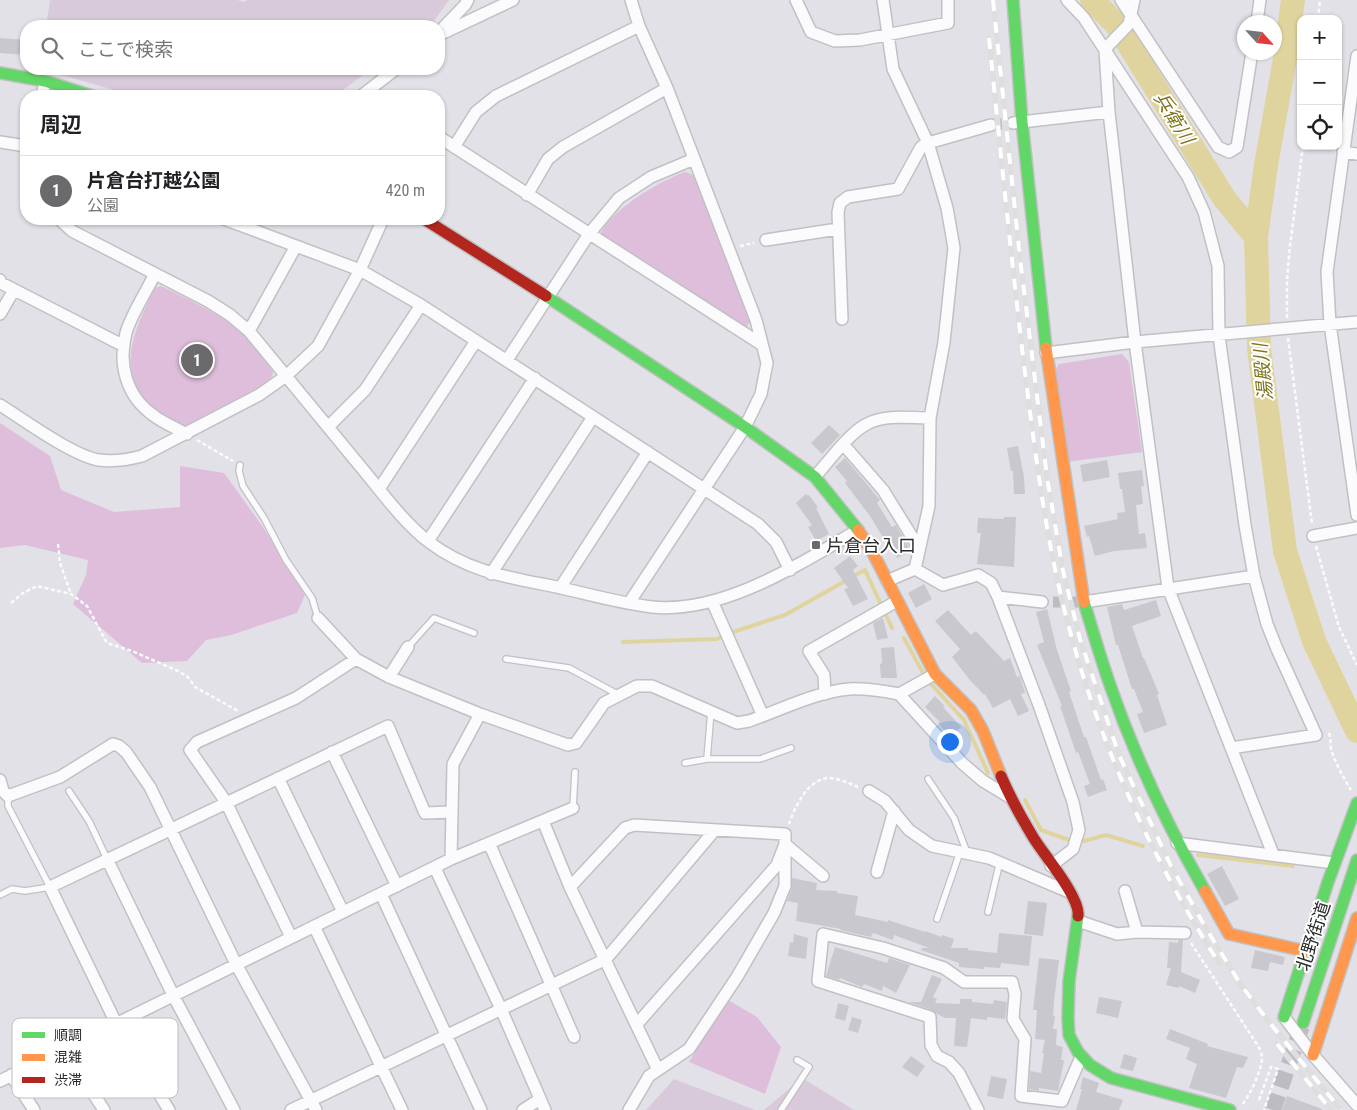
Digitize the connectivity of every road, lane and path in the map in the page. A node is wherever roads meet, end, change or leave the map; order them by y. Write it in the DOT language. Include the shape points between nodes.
graph roads {
  1 [pos="468,0"];
  2 [pos="513,0"];
  3 [pos="630,0"];
  4 [pos="796,0"];
  5 [pos="882,0"];
  6 [pos="948,0"];
  7 [pos="1013,0"];
  8 [pos="1067,0"];
  9 [pos="1121,0"];
  10 [pos="1134,0"];
  11 [pos="1260,0"];
  12 [pos="1320,0"];
  13 [pos="1258,15"];
  14 [pos="1318,15"];
  15 [pos="1130,19"];
  16 [pos="639,26"];
  17 [pos="445,27"];
  18 [pos="445,31"];
  19 [pos="888,33"];
  20 [pos="1108,46"];
  21 [pos="1357,56"];
  22 [pos="1251,60"];
  23 [pos="0,73"];
  24 [pos="390,75"];
  25 [pos="45,81"];
  26 [pos="667,88"];
  27 [pos="43,90"];
  28 [pos="73,90"];
  29 [pos="373,90"];
  30 [pos="1109,112"];
  31 [pos="1018,123"];
  32 [pos="991,125"];
  33 [pos="445,141"];
  34 [pos="0,142"];
  35 [pos="928,143"];
  36 [pos="20,145"];
  37 [pos="454,146"];
  38 [pos="1303,150"];
  39 [pos="1343,152"];
  40 [pos="1357,154"];
  41 [pos="694,159"];
  42 [pos="527,195"];
  43 [pos="66,225"];
  44 [pos="240,225"];
  45 [pos="379,225"];
  46 [pos="434,225"];
  47 [pos="838,229"];
  48 [pos="589,234"];
  49 [pos="766,240"];
  50 [pos="296,246"];
  51 [pos="729,250"];
  52 [pos="360,270"];
  53 [pos="155,274"];
  54 [pos="0,280"];
  55 [pos="14,290"];
  56 [pos="548,297"];
  57 [pos="421,305"];
  58 [pos="0,314"];
  59 [pos="842,319"];
  60 [pos="1357,322"];
  61 [pos="1330,324"];
  62 [pos="1288,329"];
  63 [pos="249,332"];
  64 [pos="1219,336"];
  65 [pos="476,341"];
  66 [pos="1135,342"];
  67 [pos="761,344"];
  68 [pos="124,346"];
  69 [pos="1046,353"];
  70 [pos="507,360"];
  71 [pos="286,376"];
  72 [pos="534,378"];
  73 [pos="0,405"];
  74 [pos="593,416"];
  75 [pos="930,418"];
  76 [pos="328,427"];
  77 [pos="745,427"];
  78 [pos="187,434"];
  79 [pos="843,444"];
  80 [pos="648,452"];
  81 [pos="240,465"];
  82 [pos="815,477"];
  83 [pos="379,489"];
  84 [pos="704,490"];
  85 [pos="1357,516"];
  86 [pos="1357,528"];
  87 [pos="858,530"];
  88 [pos="1314,536"];
  89 [pos="428,541"];
  90 [pos="58,544"];
  91 [pos="919,548"];
  92 [pos="915,569"];
  93 [pos="790,570"];
  94 [pos="491,574"];
  95 [pos="1254,576"];
  96 [pos="887,581"];
  97 [pos="560,588"];
  98 [pos="1168,588"];
  99 [pos="71,594"];
  100 [pos="998,597"];
  101 [pos="712,601"];
  102 [pos="1042,602"];
  103 [pos="1084,602"];
  104 [pos="11,603"];
  105 [pos="629,603"];
  106 [pos="893,603"];
  107 [pos="318,618"];
  108 [pos="474,633"];
  109 [pos="408,647"];
  110 [pos="356,659"];
  111 [pos="506,659"];
  112 [pos="1357,665"];
  113 [pos="935,674"];
  114 [pos="388,677"];
  115 [pos="825,694"];
  116 [pos="899,694"];
  117 [pos="621,696"];
  118 [pos="711,711"];
  119 [pos="480,714"];
  120 [pos="763,716"];
  121 [pos="250,718"];
  122 [pos="1327,730"];
  123 [pos="791,748"];
  124 [pos="1232,748"];
  125 [pos="332,752"];
  126 [pos="707,760"];
  127 [pos="685,763"];
  128 [pos="576,772"];
  129 [pos="278,778"];
  130 [pos="928,779"];
  131 [pos="0,780"];
  132 [pos="64,784"];
  133 [pos="869,791"];
  134 [pos="8,796"];
  135 [pos="1011,798"];
  136 [pos="1355,798"];
  137 [pos="226,802"];
  138 [pos="573,808"];
  139 [pos="894,811"];
  140 [pos="452,812"];
  141 [pos="543,821"];
  142 [pos="171,829"];
  143 [pos="714,830"];
  144 [pos="785,839"];
  145 [pos="489,843"];
  146 [pos="1177,843"];
  147 [pos="963,853"];
  148 [pos="1273,854"];
  149 [pos="107,859"];
  150 [pos="450,859"];
  151 [pos="1357,860"];
  152 [pos="1000,861"];
  153 [pos="1334,863"];
  154 [pos="1051,866"];
  155 [pos="435,868"];
  156 [pos="877,872"];
  157 [pos="823,876"];
  158 [pos="397,886"];
  159 [pos="50,887"];
  160 [pos="570,887"];
  161 [pos="1125,891"];
  162 [pos="1070,892"];
  163 [pos="381,894"];
  164 [pos="0,895"];
  165 [pos="343,912"];
  166 [pos="988,912"];
  167 [pos="937,918"];
  168 [pos="1357,918"];
  169 [pos="1078,920"];
  170 [pos="314,926"];
  171 [pos="1137,932"];
  172 [pos="1185,932"];
  173 [pos="291,937"];
  174 [pos="1305,951"];
  175 [pos="606,959"];
  176 [pos="236,964"];
  177 [pos="552,985"];
  178 [pos="173,995"];
  179 [pos="501,1009"];
  180 [pos="113,1018"];
  181 [pos="128,1018"];
  182 [pos="1303,1023"];
  183 [pos="637,1024"];
  184 [pos="446,1036"];
  185 [pos="574,1037"];
  186 [pos="1313,1055"];
  187 [pos="1081,1057"];
  188 [pos="797,1060"];
  189 [pos="382,1067"];
  190 [pos="658,1070"];
  191 [pos="11,1075"];
  192 [pos="0,1081"];
  193 [pos="26,1098"];
  194 [pos="96,1098"];
  195 [pos="162,1098"];
  196 [pos="540,1099"];
  197 [pos="1259,1100"];
  198 [pos="1357,1104"];
  199 [pos="314,1105"];
  200 [pos="34,1110"];
  201 [pos="104,1110"];
  202 [pos="169,1110"];
  203 [pos="234,1110"];
  204 [pos="291,1110"];
  205 [pos="402,1110"];
  206 [pos="481,1110"];
  207 [pos="523,1110"];
  208 [pos="546,1110"];
  209 [pos="629,1110"];
  210 [pos="781,1110"];
  211 [pos="978,1110"];
  212 [pos="1230,1110"];
  213 [pos="1238,1110"];
  214 [pos="1264,1110"];
  1 -- 17 [label="street"];
  2 -- 18 [label="street"];
  3 -- 16 [label="street"];
  4 -- 19 [label="street" via="811,32 835,41 860,40"];
  5 -- 19 [label="street"];
  6 -- 19 [label="street" via="948,22"];
  7 -- 31 [label="street"];
  8 -- 20 [label="street"];
  9 -- 15 [label="street"];
  10 -- 15 [label="street"];
  11 -- 13 [label="street"];
  12 -- 14 [label="path"];
  15 -- 20 [label="street"];
  15 -- 22 [label="street" via="1218,147 1229,152 1237,147"];
  16 -- 26 [label="street"];
  16 -- 37 [label="street" via="496,96 476,112"];
  19 -- 35 [label="street" via="893,69"];
  20 -- 30 [label="street"];
  20 -- 64 [label="street" via="1188,177 1204,212 1218,266"];
  21 -- 39 [label="street"];
  23 -- 25 [label="street"];
  24 -- 29 [label="street"];
  25 -- 27 [label="street"];
  25 -- 28 [label="street"];
  26 -- 41 [label="street"];
  26 -- 42 [label="street" via="563,147 548,159"];
  30 -- 31 [label="street"];
  30 -- 66 [label="street"];
  31 -- 69 [label="street"];
  32 -- 35 [label="street"];
  33 -- 37 [label="street"];
  34 -- 36 [label="street"];
  35 -- 47 [label="street" via="921,147 898,189 848,197 840,203"];
  35 -- 75 [label="street" via="947,208 954,248 944,342"];
  37 -- 42 [label="street"];
  38 -- 62 [label="path" via="1287,280 1285,310"];
  39 -- 40 [label="street"];
  39 -- 61 [label="street" via="1327,272"];
  41 -- 48 [label="street" via="651,177 619,198"];
  41 -- 51 [label="street"];
  42 -- 48 [label="street"];
  43 -- 53 [label="street"];
  44 -- 50 [label="street"];
  45 -- 52 [label="street"];
  46 -- 56 [label="street"];
  47 -- 49 [label="street"];
  47 -- 59 [label="street"];
  48 -- 56 [label="street"];
  48 -- 67 [label="street"];
  49 -- 51 [label="path"];
  50 -- 52 [label="street"];
  50 -- 63 [label="street"];
  51 -- 67 [label="street" via="756,320"];
  52 -- 57 [label="street"];
  52 -- 71 [label="street" via="318,346"];
  53 -- 63 [label="street" via="208,301"];
  53 -- 68 [label="street" via="126,331"];
  54 -- 55 [label="street"];
  55 -- 58 [label="street"];
  55 -- 68 [label="street"];
  56 -- 70 [label="street"];
  56 -- 77 [label="street"];
  57 -- 65 [label="street"];
  57 -- 76 [label="street" via="365,390"];
  60 -- 61 [label="street"];
  61 -- 62 [label="street"];
  61 -- 85 [label="street"];
  62 -- 64 [label="street"];
  62 -- 88 [label="path" via="1293,390"];
  63 -- 71 [label="street"];
  64 -- 66 [label="street"];
  64 -- 95 [label="street"];
  65 -- 70 [label="street"];
  65 -- 83 [label="street"];
  66 -- 69 [label="street"];
  66 -- 98 [label="street"];
  67 -- 77 [label="street" via="766,363 761,394"];
  68 -- 78 [label="street" via="125,376 139,403 154,416"];
  69 -- 103 [label="street"];
  70 -- 72 [label="street"];
  71 -- 76 [label="street"];
  71 -- 78 [label="street" via="260,395"];
  72 -- 74 [label="street"];
  72 -- 89 [label="street"];
  73 -- 78 [label="street" via="78,452 98,460 122,461 142,456"];
  74 -- 80 [label="street"];
  74 -- 94 [label="street"];
  75 -- 79 [label="street" via="887,418 867,424"];
  75 -- 91 [label="street" via="929,506"];
  76 -- 83 [label="street"];
  77 -- 82 [label="street"];
  77 -- 84 [label="street"];
  78 -- 81 [label="path"];
  79 -- 82 [label="street"];
  79 -- 91 [label="street" via="883,490"];
  80 -- 84 [label="street"];
  80 -- 97 [label="street"];
  81 -- 107 [label="lane" via="243,486 312,598"];
  82 -- 87 [label="street"];
  83 -- 89 [label="street"];
  84 -- 93 [label="street" via="758,524 776,542"];
  84 -- 105 [label="street"];
  86 -- 88 [label="street"];
  87 -- 93 [label="street"];
  87 -- 96 [label="street"];
  88 -- 112 [label="path" via="1339,627"];
  89 -- 94 [label="street" via="456,560"];
  90 -- 99 [label="path" via="60,564"];
  91 -- 92 [label="street"];
  92 -- 96 [label="street"];
  92 -- 100 [label="street" via="943,585 978,576 991,583"];
  93 -- 101 [label="street"];
  94 -- 97 [label="street"];
  95 -- 98 [label="street"];
  95 -- 124 [label="street" via="1267,624 1316,735"];
  96 -- 106 [label="street"];
  97 -- 105 [label="street"];
  98 -- 103 [label="street"];
  98 -- 124 [label="street"];
  99 -- 104 [label="path" via="36,586"];
  99 -- 121 [label="path" via="87,606 107,643 178,671 195,687"];
  100 -- 102 [label="street"];
  100 -- 154 [label="street" via="1040,705 1073,802 1079,830 1072,850"];
  101 -- 105 [label="street" via="672,607"];
  101 -- 120 [label="street"];
  103 -- 146 [label="street" via="1109,683"];
  106 -- 113 [label="street"];
  106 -- 115 [label="street" via="809,651 824,675"];
  107 -- 110 [label="street"];
  108 -- 109 [label="lane" via="434,618"];
  109 -- 114 [label="street"];
  110 -- 114 [label="street"];
  110 -- 121 [label="street" via="296,698"];
  111 -- 117 [label="lane" via="569,668"];
  113 -- 116 [label="street"];
  113 -- 135 [label="street" via="971,710"];
  114 -- 119 [label="street"];
  115 -- 116 [label="street" via="849,689"];
  115 -- 120 [label="street"];
  116 -- 135 [label="street" via="962,762 983,781"];
  117 -- 118 [label="street" via="637,686 652,686"];
  117 -- 119 [label="street" via="604,703 576,743 568,745"];
  118 -- 120 [label="street" via="737,723"];
  118 -- 126 [label="lane"];
  119 -- 140 [label="street" via="453,764"];
  121 -- 137 [label="street" via="197,742 190,750"];
  122 -- 136 [label="path" via="1331,747"];
  123 -- 126 [label="lane" via="760,759"];
  124 -- 148 [label="street"];
  125 -- 129 [label="street"];
  125 -- 140 [label="street" via="388,726 425,813"];
  125 -- 158 [label="street"];
  126 -- 127 [label="lane"];
  128 -- 138 [label="lane"];
  129 -- 137 [label="street"];
  129 -- 165 [label="street"];
  130 -- 147 [label="lane" via="954,818"];
  131 -- 134 [label="street"];
  132 -- 134 [label="street"];
  132 -- 142 [label="street" via="113,744 119,746 150,787"];
  132 -- 149 [label="lane" via="89,821"];
  133 -- 139 [label="street" via="886,801"];
  133 -- 144 [label="path" via="840,780 827,778 817,783 798,803"];
  134 -- 159 [label="lane" via="8,806"];
  135 -- 154 [label="street"];
  136 -- 153 [label="street"];
  137 -- 142 [label="street"];
  137 -- 173 [label="street"];
  138 -- 141 [label="street"];
  139 -- 147 [label="street" via="909,830 932,846"];
  139 -- 156 [label="street"];
  140 -- 150 [label="street"];
  141 -- 145 [label="street"];
  141 -- 160 [label="street"];
  142 -- 149 [label="street"];
  142 -- 176 [label="street"];
  143 -- 144 [label="street"];
  143 -- 160 [label="street" via="634,825 626,828"];
  143 -- 175 [label="street"];
  144 -- 157 [label="street"];
  144 -- 183 [label="street" via="777,865"];
  144 -- 190 [label="street" via="785,886 774,914 690,1049"];
  145 -- 150 [label="street"];
  145 -- 177 [label="street"];
  146 -- 148 [label="street"];
  146 -- 174 [label="street" via="1229,934"];
  147 -- 152 [label="street"];
  147 -- 167 [label="lane"];
  148 -- 153 [label="street"];
  149 -- 159 [label="street"];
  149 -- 178 [label="street"];
  150 -- 155 [label="street"];
  151 -- 182 [label="street, 北野街道"];
  152 -- 162 [label="street"];
  152 -- 166 [label="lane"];
  153 -- 174 [label="street"];
  154 -- 162 [label="street"];
  155 -- 158 [label="street"];
  155 -- 179 [label="street"];
  158 -- 163 [label="street"];
  159 -- 164 [label="lane" via="25,891 12,889"];
  159 -- 180 [label="street"];
  160 -- 175 [label="street"];
  161 -- 171 [label="street"];
  162 -- 169 [label="street" via="1079,911"];
  163 -- 165 [label="street"];
  163 -- 184 [label="street"];
  165 -- 170 [label="street"];
  168 -- 186 [label="street"];
  169 -- 171 [label="street" via="1117,934"];
  169 -- 187 [label="street" via="1066,1015 1072,1045"];
  170 -- 173 [label="street"];
  170 -- 189 [label="street"];
  171 -- 172 [label="street"];
  172 -- 213 [label="path" via="1262,1057 1250,1095"];
  173 -- 176 [label="street"];
  174 -- 186 [label="street" via="1284,1017"];
  175 -- 177 [label="street"];
  175 -- 183 [label="street"];
  176 -- 178 [label="street"];
  176 -- 199 [label="street"];
  177 -- 179 [label="street"];
  177 -- 185 [label="street"];
  178 -- 181 [label="street"];
  178 -- 203 [label="street"];
  179 -- 184 [label="street"];
  179 -- 196 [label="street"];
  183 -- 190 [label="street"];
  184 -- 189 [label="street"];
  184 -- 206 [label="street"];
  186 -- 198 [label="street"];
  187 -- 211 [label="street" via="1062,1101 1020,1096 1025,1039 1013,1019 1015,994 1012,982 964,982 944,968 883,948 823,934 818,981 930,1016 931,1045 937,1056 949,1062 959,1073"];
  187 -- 212 [label="street" via="1111,1078"];
  188 -- 210 [label="lane" via="809,1068"];
  189 -- 199 [label="street"];
  189 -- 205 [label="street"];
  190 -- 209 [label="street" via="649,1076"];
  191 -- 192 [label="street"];
  193 -- 200 [label="street"];
  194 -- 201 [label="street"];
  195 -- 202 [label="street"];
  196 -- 207 [label="street"];
  196 -- 208 [label="street"];
  197 -- 214 [label="path" via="1271,1067 1278,1069"];
  199 -- 204 [label="street"];
}
